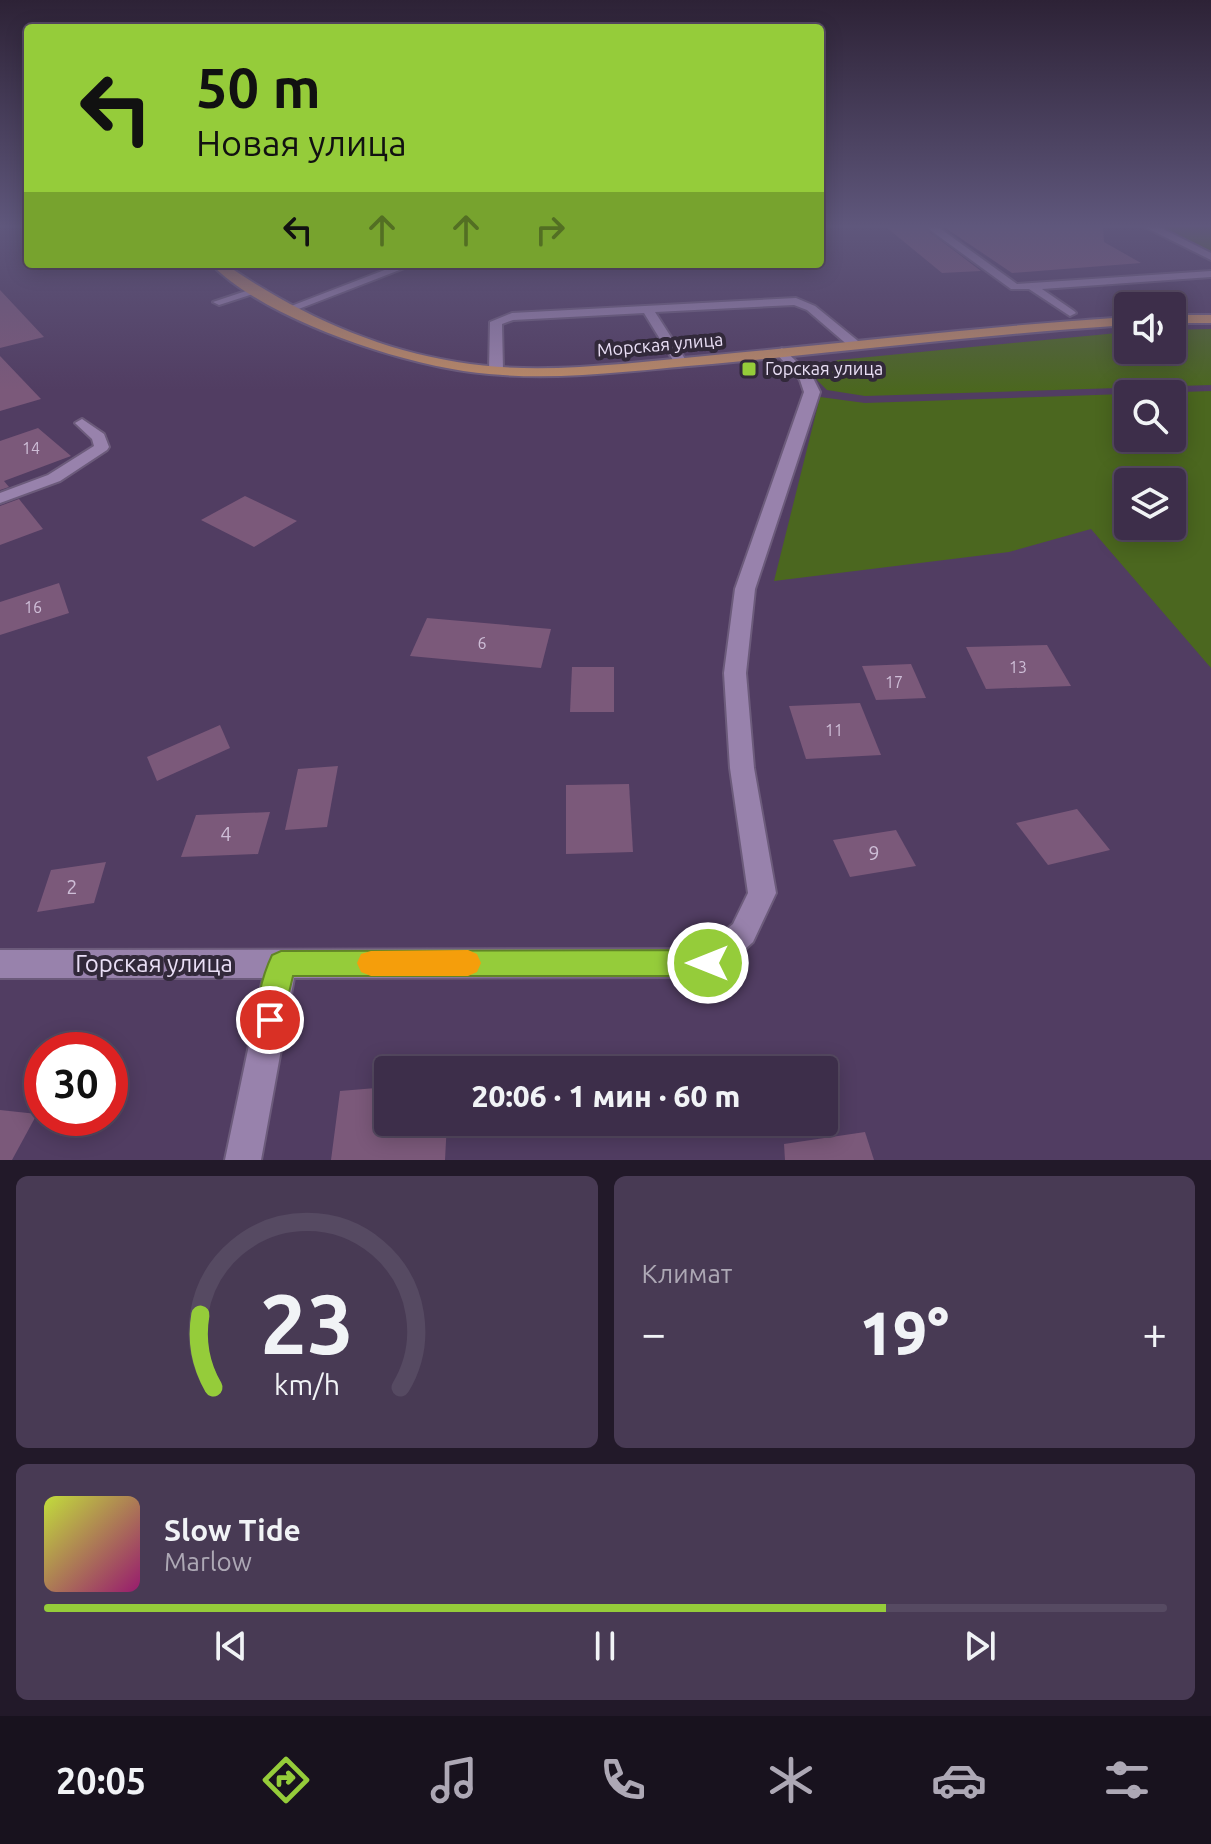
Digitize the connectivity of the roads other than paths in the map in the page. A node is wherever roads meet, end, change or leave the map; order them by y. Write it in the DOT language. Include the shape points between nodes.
graph roads {
  1 [pos="245,281"];
  2 [pos="364,281"];
  3 [pos="1007,281"];
  4 [pos="1104,281"];
  5 [pos="1031,286"];
  6 [pos="259,290"];
  7 [pos="219,302"];
  8 [pos="292,308"];
  9 [pos="647,309"];
  10 [pos="1070,313"];
  11 [pos="1186,319"];
  12 [pos="1211,319"];
  13 [pos="1114,322"];
  14 [pos="854,344"];
  15 [pos="782,352"];
  16 [pos="681,362"];
  17 [pos="496,370"];
  18 [pos="82,423"];
  19 [pos="0,498"];
  20 [pos="0,964"];
  21 [pos="281,964"];
  22 [pos="243,1160"];
  1 -- 6 [label="main road, Морская улица"];
  2 -- 8 [label="lane"];
  3 -- 5 [label="lane" via="1015,287"];
  4 -- 5 [label="lane"];
  5 -- 10 [label="lane"];
  6 -- 7 [label="lane"];
  6 -- 8 [label="main road, Морская улица"];
  8 -- 17 [label="main road, Морская улица" via="360,342 408,357"];
  9 -- 14 [label="lane" via="796,301"];
  9 -- 16 [label="lane"];
  9 -- 17 [label="lane" via="503,318 496,322"];
  11 -- 12 [label="main road"];
  13 -- 14 [label="main road, Морская улица"];
  14 -- 15 [label="main road, Морская улица"];
  15 -- 16 [label="main road, Морская улица"];
  15 -- 21 [label="street, Горская улица" via="812,392 745,589 735,673 742,768 762,893 743,933 708,963"];
  16 -- 17 [label="main road, Морская улица"];
  18 -- 19 [label="lane" via="99,437 102,447 54,478"];
  20 -- 21 [label="street, Горская улица"];
  21 -- 22 [label="street"];
}
